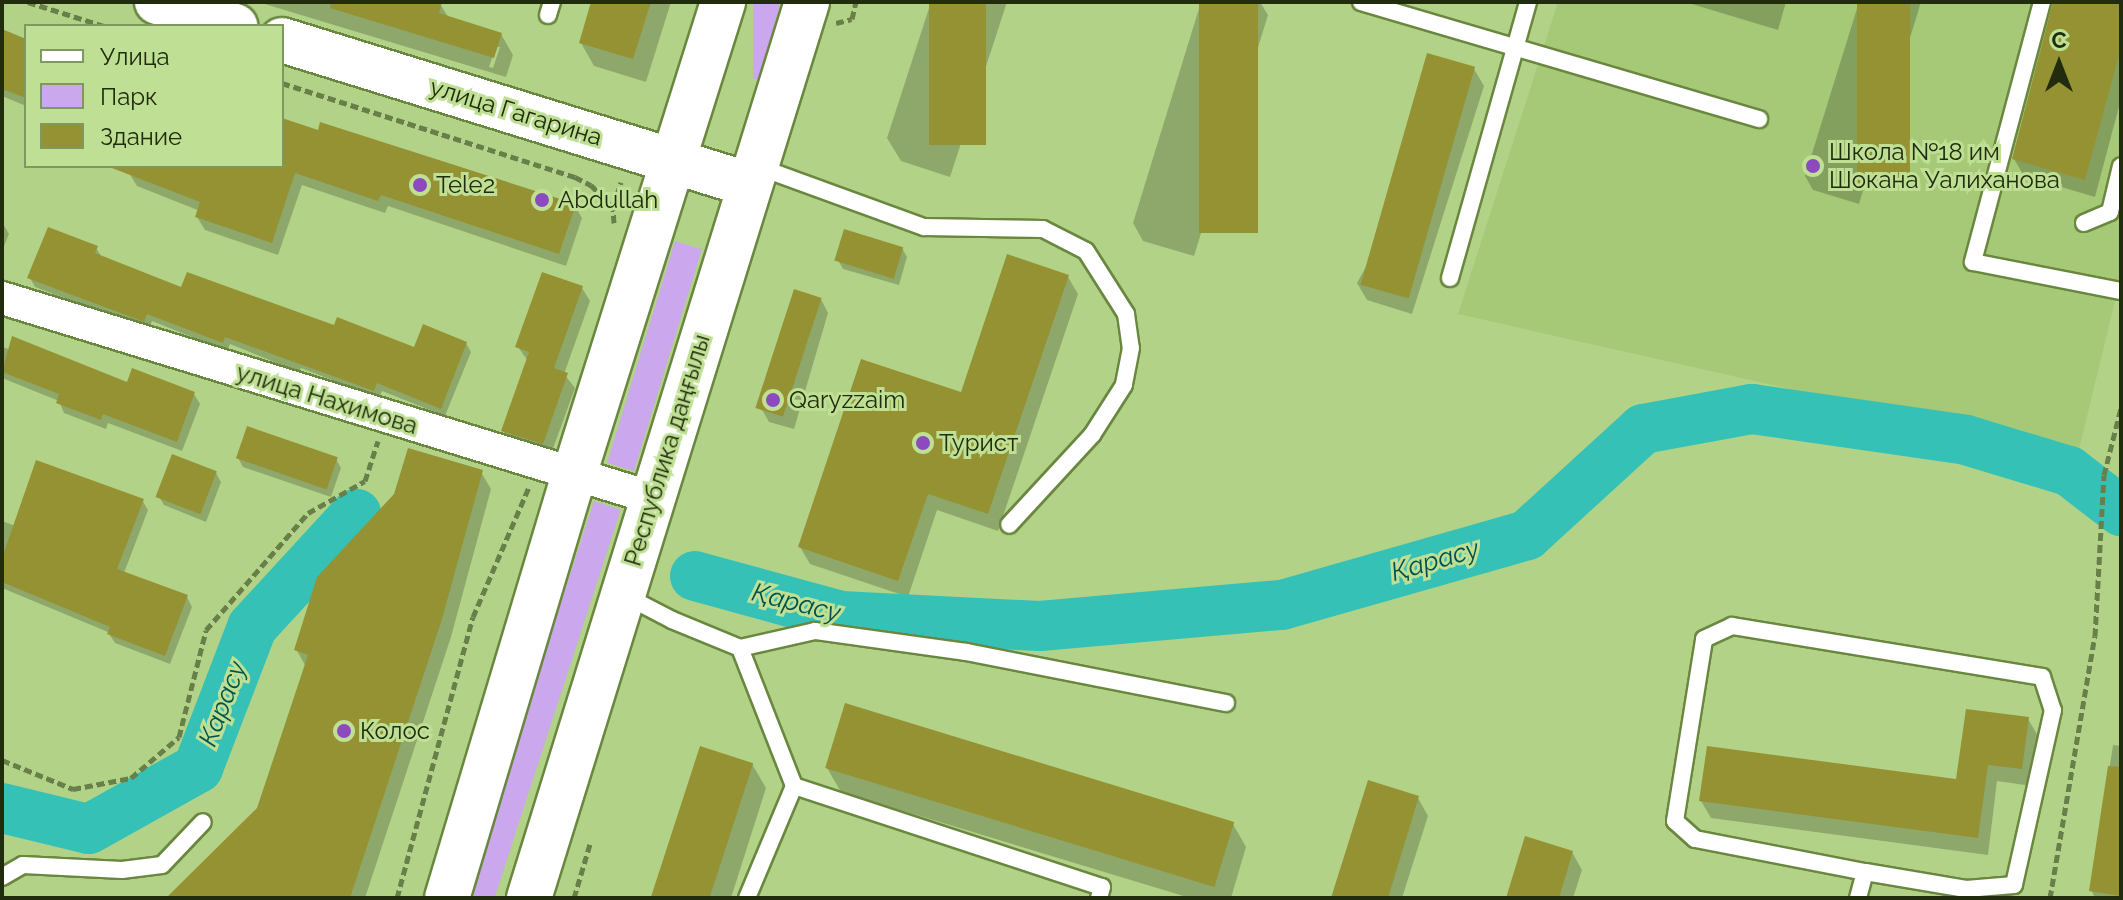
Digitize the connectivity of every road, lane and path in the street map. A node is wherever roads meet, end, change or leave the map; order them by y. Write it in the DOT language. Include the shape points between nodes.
graph roads {
  1 [pos="28,2"];
  2 [pos="157,2"];
  3 [pos="723,2"];
  4 [pos="807,2"];
  5 [pos="1361,2"];
  6 [pos="1528,2"];
  7 [pos="2042,2"];
  8 [pos="98,24"];
  9 [pos="228,24"];
  10 [pos="284,41"];
  11 [pos="1513,47"];
  12 [pos="284,84"];
  13 [pos="1759,119"];
  14 [pos="674,160"];
  15 [pos="2121,166"];
  16 [pos="754,176"];
  17 [pos="611,206"];
  18 [pos="2084,223"];
  19 [pos="1450,278"];
  20 [pos="2121,291"];
  21 [pos="2,298"];
  22 [pos="2121,408"];
  23 [pos="386,417"];
  24 [pos="556,470"];
  25 [pos="653,498"];
  26 [pos="1009,525"];
  27 [pos="623,594"];
  28 [pos="740,648"];
  29 [pos="1226,703"];
  30 [pos="2,760"];
  31 [pos="794,786"];
  32 [pos="203,822"];
  33 [pos="590,844"];
  34 [pos="1865,872"];
  35 [pos="2,877"];
  36 [pos="397,898"];
  37 [pos="447,898"];
  38 [pos="529,898"];
  39 [pos="574,898"];
  40 [pos="747,898"];
  41 [pos="1099,898"];
  42 [pos="1858,898"];
  43 [pos="2050,898"];
  1 -- 8 [label="path"];
  2 -- 9 [label="main road"];
  3 -- 14 [label="main road"];
  4 -- 16 [label="main road, Республика даңғылы"];
  5 -- 11 [label="lane"];
  6 -- 11 [label="lane"];
  7 -- 20 [label="lane" via="1973,262"];
  10 -- 14 [label="main road, улица Гагарина"];
  11 -- 13 [label="lane"];
  11 -- 19 [label="lane"];
  12 -- 17 [label="path" via="575,177"];
  14 -- 16 [label="main road, улица Гагарина"];
  14 -- 24 [label="main road"];
  15 -- 18 [label="lane" via="2110,212"];
  16 -- 25 [label="main road, Республика даңғылы"];
  16 -- 26 [label="lane" via="924,227 1043,229 1086,251 1126,314 1131,348 1124,385 1092,435"];
  21 -- 23 [label="street, улица Нахимова"];
  22 -- 43 [label="path" via="2104,475 2095,636"];
  23 -- 24 [label="street, улица Нахимова"];
  23 -- 30 [label="path" via="365,481 308,513 206,630 179,737 131,778 73,789"];
  24 -- 25 [label="street, улица Нахимова"];
  24 -- 36 [label="path" via="473,617"];
  24 -- 37 [label="main road"];
  25 -- 27 [label="main road, Республика даңғылы"];
  27 -- 28 [label="lane"];
  27 -- 38 [label="main road, Республика даңғылы"];
  28 -- 29 [label="lane" via="815,631 966,652"];
  28 -- 31 [label="lane"];
  31 -- 40 [label="lane"];
  31 -- 41 [label="lane" via="1102,887"];
  32 -- 35 [label="lane" via="162,865 122,870 23,865"];
  33 -- 39 [label="path"];
  34 -- 34 [label="lane" via="1695,839 1675,821 1704,639 1732,626 2042,677 2053,710 2014,885 1966,889"];
  34 -- 42 [label="lane"];
}
